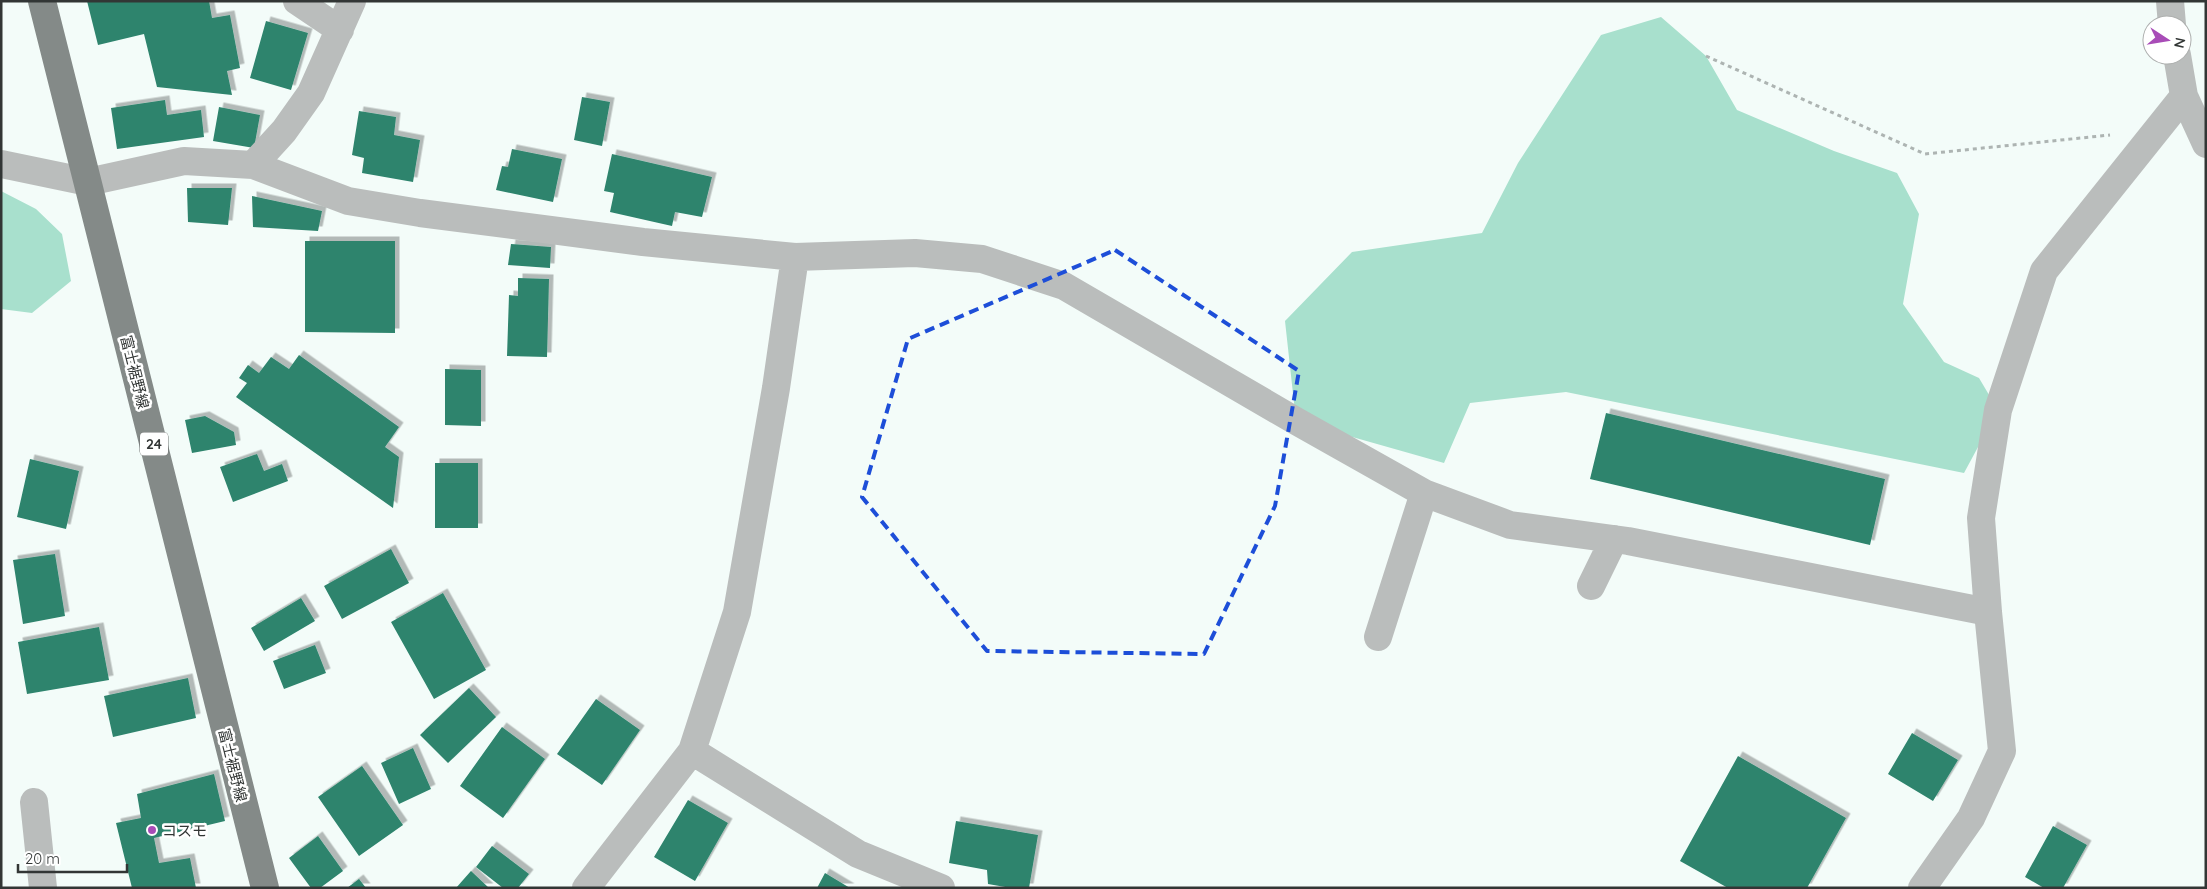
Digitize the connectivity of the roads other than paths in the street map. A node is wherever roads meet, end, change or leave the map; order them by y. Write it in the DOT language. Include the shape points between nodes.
graph roads {
  1 [pos="42,1"];
  2 [pos="297,1"];
  3 [pos="352,1"];
  4 [pos="2170,1"];
  5 [pos="2171,15"];
  6 [pos="340,30"];
  7 [pos="2179,65"];
  8 [pos="2184,96"];
  9 [pos="2206,144"];
  10 [pos="1,164"];
  11 [pos="253,165"];
  12 [pos="88,182"];
  13 [pos="796,257"];
  14 [pos="1424,493"];
  15 [pos="1614,539"];
  16 [pos="1591,586"];
  17 [pos="1988,612"];
  18 [pos="1378,637"];
  19 [pos="692,751"];
  20 [pos="34,802"];
  21 [pos="43,888"];
  22 [pos="265,888"];
  23 [pos="586,888"];
  24 [pos="941,888"];
  25 [pos="1922,888"];
  1 -- 12 [label="main road, 富士裾野線 / 24"];
  2 -- 6 [label="street"];
  3 -- 6 [label="street"];
  4 -- 5 [label="street"];
  6 -- 11 [label="street" via="312,93"];
  7 -- 8 [label="street"];
  8 -- 9 [label="street"];
  8 -- 17 [label="street" via="2044,271 1998,410 1981,518"];
  10 -- 12 [label="street"];
  11 -- 12 [label="street" via="184,161"];
  11 -- 13 [label="street" via="348,202 634,240"];
  12 -- 22 [label="main road, 富士裾野線 / 24"];
  13 -- 14 [label="street" via="915,253 982,259 1064,286"];
  13 -- 19 [label="street" via="737,612"];
  14 -- 15 [label="street" via="1510,525"];
  14 -- 18 [label="street"];
  15 -- 16 [label="street"];
  15 -- 17 [label="street"];
  17 -- 25 [label="street" via="2002,751 1971,818"];
  19 -- 23 [label="street"];
  19 -- 24 [label="street" via="858,854"];
  20 -- 21 [label="street"];
}
